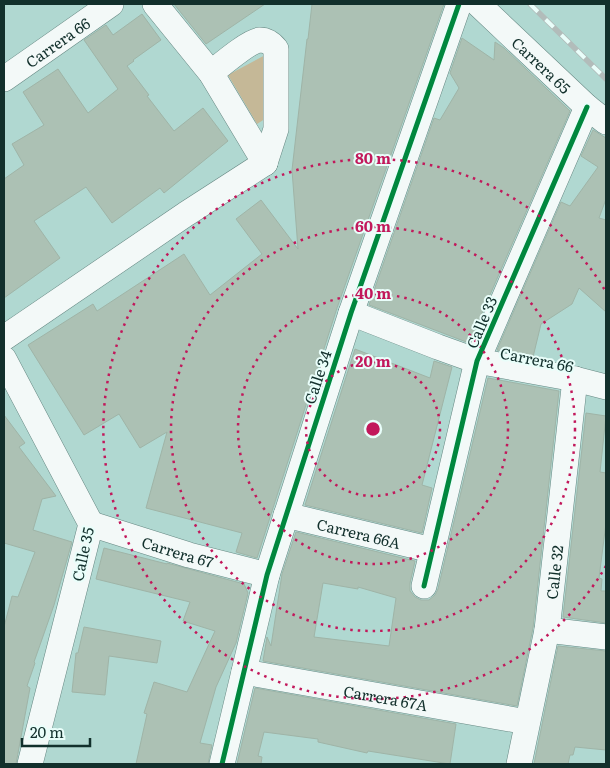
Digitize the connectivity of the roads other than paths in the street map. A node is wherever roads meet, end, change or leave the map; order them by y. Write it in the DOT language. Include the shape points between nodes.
graph roads {
  1 [pos="111,4"];
  2 [pos="155,4"];
  3 [pos="459,4"];
  4 [pos="478,4"];
  5 [pos="211,73"];
  6 [pos="4,79"];
  7 [pos="597,114"];
  8 [pos="264,163"];
  9 [pos="351,313"];
  10 [pos="4,338"];
  11 [pos="4,359"];
  12 [pos="478,361"];
  13 [pos="575,379"];
  14 [pos="606,387"];
  15 [pos="286,515"];
  16 [pos="91,524"];
  17 [pos="432,550"];
  18 [pos="267,575"];
  19 [pos="424,586"];
  20 [pos="546,630"];
  21 [pos="606,637"];
  22 [pos="244,672"];
  23 [pos="527,722"];
  24 [pos="30,764"];
  25 [pos="222,764"];
  26 [pos="519,764"];
  1 -- 6 [label="street, Carrera 66"];
  2 -- 5 [label="street"];
  3 -- 9 [label="street, Calle 34"];
  4 -- 7 [label="street, Carrera 65"];
  5 -- 8 [label="street"];
  5 -- 8 [label="street" via="252,43 270,42 276,50 276,129"];
  7 -- 12 [label="street, Calle 33"];
  8 -- 10 [label="street"];
  9 -- 12 [label="street, Carrera 66"];
  9 -- 15 [label="street, Calle 34"];
  11 -- 16 [label="street, Calle 35"];
  12 -- 13 [label="street, Carrera 66"];
  12 -- 17 [label="street, Calle 33"];
  13 -- 14 [label="street, Carrera 66"];
  13 -- 20 [label="street, Calle 32"];
  15 -- 17 [label="street, Carrera 66A"];
  15 -- 18 [label="street, Calle 34"];
  16 -- 18 [label="street, Carrera 67"];
  16 -- 24 [label="street, Calle 35"];
  17 -- 19 [label="street, Calle 33"];
  18 -- 22 [label="street, Calle 34"];
  20 -- 21 [label="street"];
  20 -- 23 [label="street, Calle 32"];
  22 -- 23 [label="street, Carrera 67A"];
  22 -- 25 [label="street, Calle 34"];
  23 -- 26 [label="street, Calle 32"];
}
